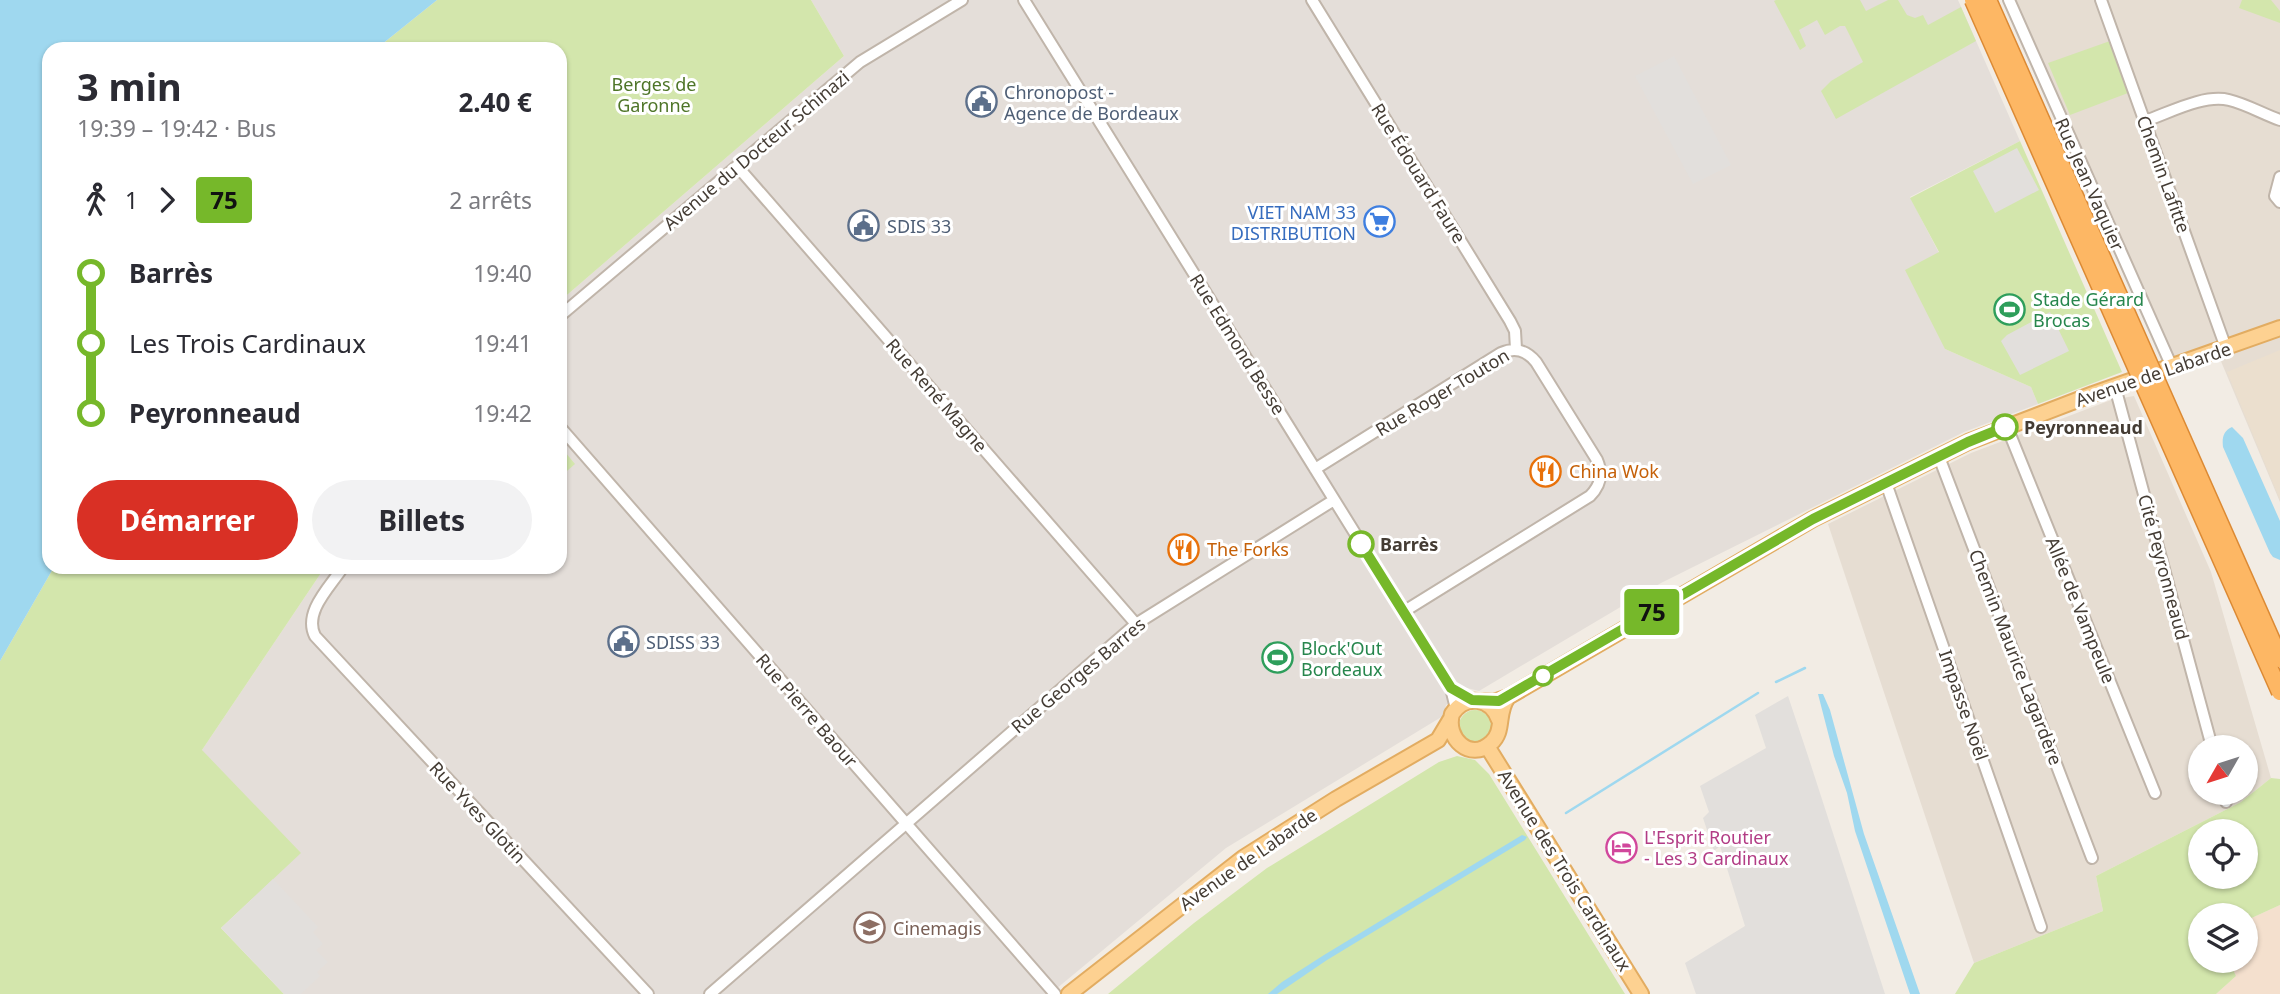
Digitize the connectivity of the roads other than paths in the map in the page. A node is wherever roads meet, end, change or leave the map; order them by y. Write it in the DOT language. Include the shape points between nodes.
graph roads {
  1 [pos="962,0"];
  2 [pos="1024,0"];
  3 [pos="1311,0"];
  4 [pos="1973,0"];
  5 [pos="1988,0"];
  6 [pos="2009,0"];
  7 [pos="2101,0"];
  8 [pos="2280,120"];
  9 [pos="2145,121"];
  10 [pos="737,166"];
  11 [pos="2280,177"];
  12 [pos="2280,202"];
  13 [pos="567,310"];
  14 [pos="2280,328"];
  15 [pos="2227,348"];
  16 [pos="1516,349"];
  17 [pos="2172,367"];
  18 [pos="2115,387"];
  19 [pos="2007,427"];
  20 [pos="567,434"];
  21 [pos="1939,457"];
  22 [pos="1315,469"];
  23 [pos="1886,483"];
  24 [pos="1334,500"];
  25 [pos="338,574"];
  26 [pos="1403,612"];
  27 [pos="1136,624"];
  28 [pos="2280,659"];
  29 [pos="1451,688"];
  30 [pos="2280,692"];
  31 [pos="1508,697"];
  32 [pos="1478,701"];
  33 [pos="1453,715"];
  34 [pos="1499,720"];
  35 [pos="2209,735"];
  36 [pos="1438,740"];
  37 [pos="1458,743"];
  38 [pos="1487,746"];
  39 [pos="2154,793"];
  40 [pos="906,824"];
  41 [pos="2092,859"];
  42 [pos="2041,927"];
  43 [pos="649,994"];
  44 [pos="710,994"];
  45 [pos="1055,994"];
  46 [pos="1069,994"];
  47 [pos="1641,994"];
  1 -- 10 [label="street, Avenue du Docteur Schinazi" via="860,62"];
  2 -- 22 [label="street, Rue Edmond Besse"];
  3 -- 16 [label="street, Rue Édouard Faure" via="1510,321"];
  4 -- 30 [label="highway, bridge"];
  5 -- 28 [label="highway, bridge"];
  6 -- 17 [label="street, Rue Jean Vaquier"];
  7 -- 9 [label="street, Chemin Lafitte"];
  8 -- 9 [label="street" via="2216,99"];
  9 -- 15 [label="street, Chemin Lafitte"];
  10 -- 13 [label="street, Avenue du Docteur Schinazi"];
  10 -- 27 [label="street, Rue René Magne"];
  11 -- 12 [label="street" via="2275,196"];
  14 -- 15 [label="main road, Avenue de Labarde"];
  15 -- 17 [label="main road, Avenue de Labarde"];
  16 -- 22 [label="street, Rue Roger Touton"];
  16 -- 26 [label="street, Rue Roger Touton" via="1536,362 1597,460 1599,483 1590,496"];
  17 -- 18 [label="main road, Avenue de Labarde"];
  18 -- 19 [label="main road, Avenue de Labarde"];
  18 -- 35 [label="street, Cité Peyronneaud"];
  19 -- 21 [label="main road, Avenue de Labarde"];
  19 -- 39 [label="street, Allée de Vampeule"];
  20 -- 40 [label="street, Rue Pierre Baour"];
  21 -- 23 [label="main road, Avenue de Labarde"];
  21 -- 41 [label="street, Chemin Maurice Lagardère"];
  22 -- 24 [label="street, Rue Edmond Besse"];
  23 -- 31 [label="main road, Avenue de Labarde" via="1813,519"];
  23 -- 42 [label="street, Impasse Noël"];
  24 -- 26 [label="street, Rue Edmond Besse"];
  24 -- 27 [label="street, Rue Georges Barres"];
  25 -- 43 [label="street, Rue Yves Glotin" via="313,611 311,628 321,644"];
  26 -- 29 [label="street, Rue Edmond Besse"];
  27 -- 40 [label="street, Rue Georges Barres"];
  29 -- 32 [label="street, Rue Edmond Besse"];
  29 -- 33 [label="street, Rue Edmond Besse"];
  31 -- 32 [label="main road, Avenue de Labarde"];
  31 -- 34 [label="main road"];
  32 -- 33 [label="main road"];
  32 -- 34 [label="main road" via="1494,709"];
  33 -- 36 [label="main road, Avenue de Labarde"];
  33 -- 37 [label="main road" via="1451,733"];
  34 -- 38 [label="main road" via="1499,732"];
  36 -- 37 [label="main road"];
  36 -- 46 [label="main road, Avenue de Labarde" via="1243,858"];
  37 -- 38 [label="main road" via="1472,750"];
  38 -- 47 [label="main road, Avenue des Trois Cardinaux"];
  40 -- 44 [label="street"];
  40 -- 45 [label="street, Rue Pierre Baour"];
}
